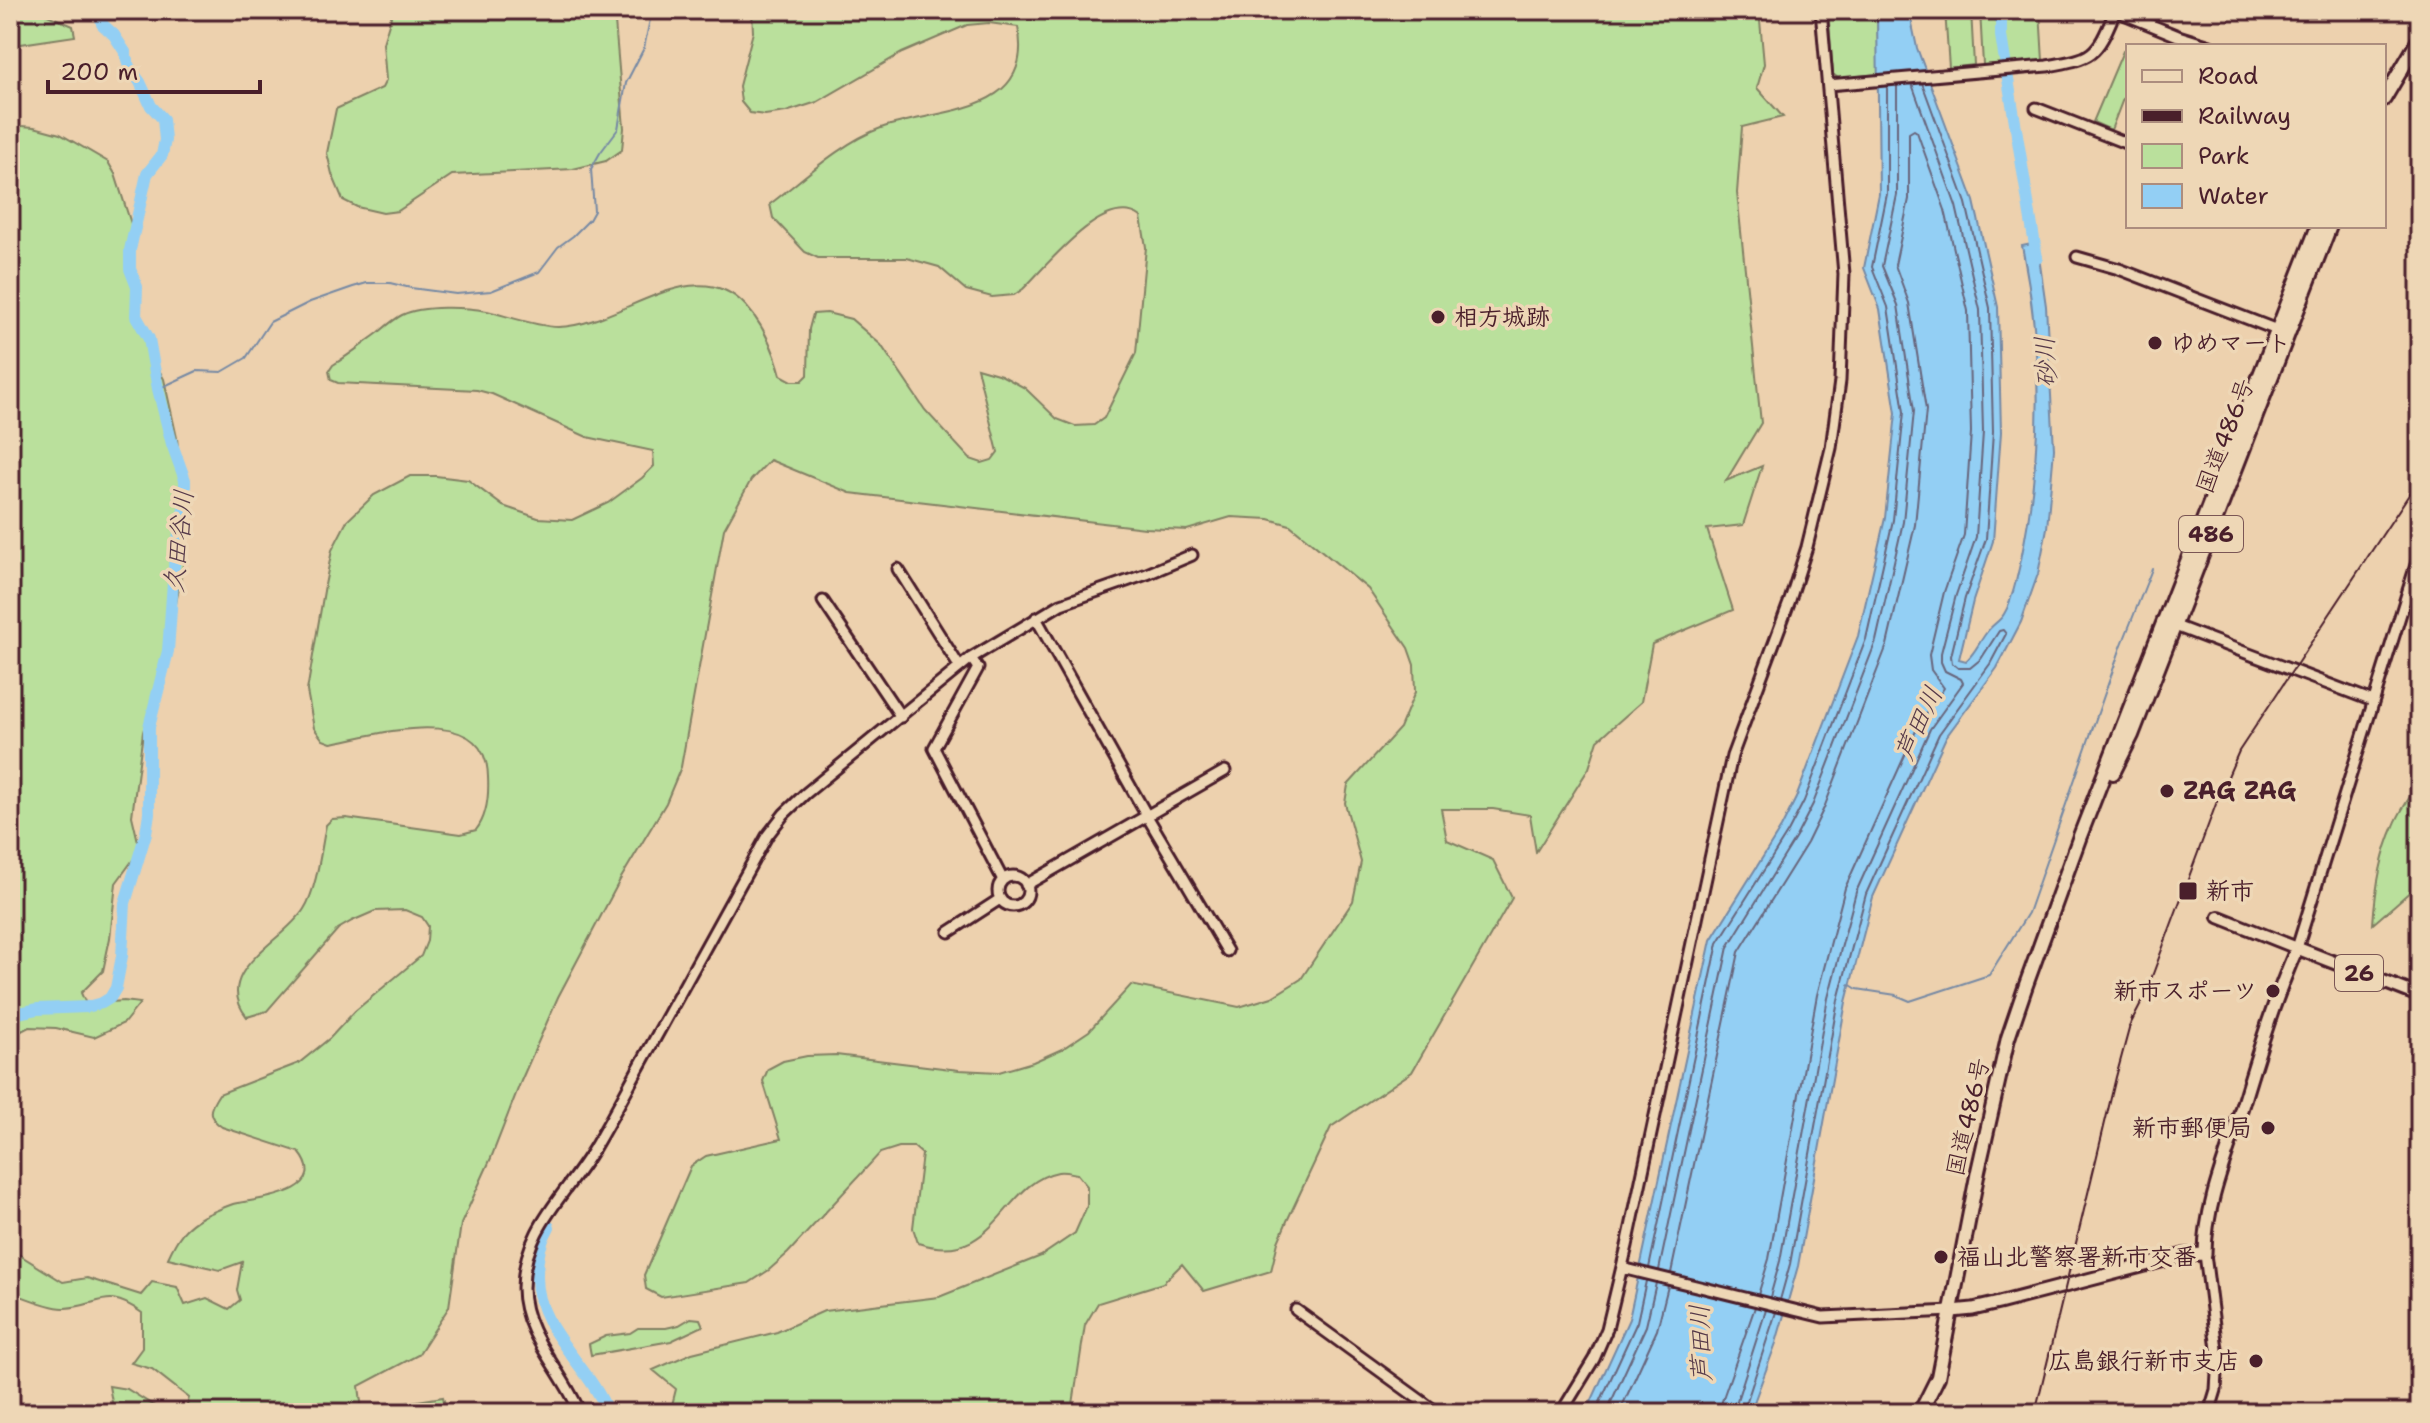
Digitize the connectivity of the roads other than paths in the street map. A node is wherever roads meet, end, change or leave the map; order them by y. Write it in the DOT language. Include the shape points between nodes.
graph roads {
  1 [pos="1821,10"];
  2 [pos="2420,38"];
  3 [pos="2204,44"];
  4 [pos="1831,85"];
  5 [pos="2386,96"];
  6 [pos="2036,108"];
  7 [pos="2126,143"];
  8 [pos="2317,228"];
  9 [pos="2329,228"];
  10 [pos="2077,257"];
  11 [pos="2277,330"];
  12 [pos="2420,552"];
  13 [pos="1192,555"];
  14 [pos="898,569"];
  15 [pos="823,601"];
  16 [pos="1036,618"];
  17 [pos="2169,624"];
  18 [pos="971,658"];
  19 [pos="959,666"];
  20 [pos="2373,701"];
  21 [pos="901,717"];
  22 [pos="1225,771"];
  23 [pos="1147,816"];
  24 [pos="1003,880"];
  25 [pos="1026,885"];
  26 [pos="1000,899"];
  27 [pos="2219,917"];
  28 [pos="949,932"];
  29 [pos="2297,948"];
  30 [pos="1227,951"];
  31 [pos="2420,996"];
  32 [pos="2205,1254"];
  33 [pos="1622,1268"];
  34 [pos="1296,1310"];
  35 [pos="1952,1311"];
  36 [pos="580,1413"];
  37 [pos="1438,1413"];
  38 [pos="1561,1413"];
  39 [pos="1920,1413"];
  40 [pos="2209,1413"];
  1 -- 4 [label="street"];
  2 -- 5 [label="highway"];
  3 -- 4 [label="street" via="2119,12 2103,41 2080,60"];
  4 -- 33 [label="street" via="1844,274 1831,448 1803,561 1732,756"];
  6 -- 7 [label="street"];
  8 -- 11 [label="highway, 国道486号 / 486"];
  9 -- 17 [label="highway, 国道486号 / 486"];
  10 -- 11 [label="street"];
  11 -- 17 [label="highway, 国道486号 / 486"];
  12 -- 20 [label="street"];
  13 -- 16 [label="street"];
  14 -- 19 [label="street"];
  15 -- 21 [label="street"];
  16 -- 18 [label="street"];
  16 -- 23 [label="street"];
  17 -- 20 [label="street"];
  17 -- 35 [label="highway, 国道486号 / 486" via="2080,836 2008,1038"];
  18 -- 19 [label="street"];
  18 -- 24 [label="street" via="978,668 934,748"];
  19 -- 21 [label="street"];
  20 -- 29 [label="street"];
  21 -- 36 [label="street" via="805,794 767,836 592,1152 529,1246 522,1291 525,1308 535,1336"];
  22 -- 23 [label="street"];
  23 -- 25 [label="street"];
  23 -- 30 [label="street"];
  24 -- 25 [label="street" via="1016,877"];
  24 -- 26 [label="street"];
  25 -- 26 [label="street" via="1025,900 1017,906"];
  26 -- 28 [label="street"];
  27 -- 29 [label="main road"];
  29 -- 31 [label="main road, 26"];
  29 -- 32 [label="main road" via="2226,1156"];
  32 -- 35 [label="main road"];
  32 -- 40 [label="street" via="2218,1357"];
  33 -- 35 [label="street" via="1823,1317"];
  33 -- 38 [label="street" via="1607,1329"];
  34 -- 37 [label="street"];
  35 -- 39 [label="highway, 国道486号 / 486" via="1938,1377"];
}
